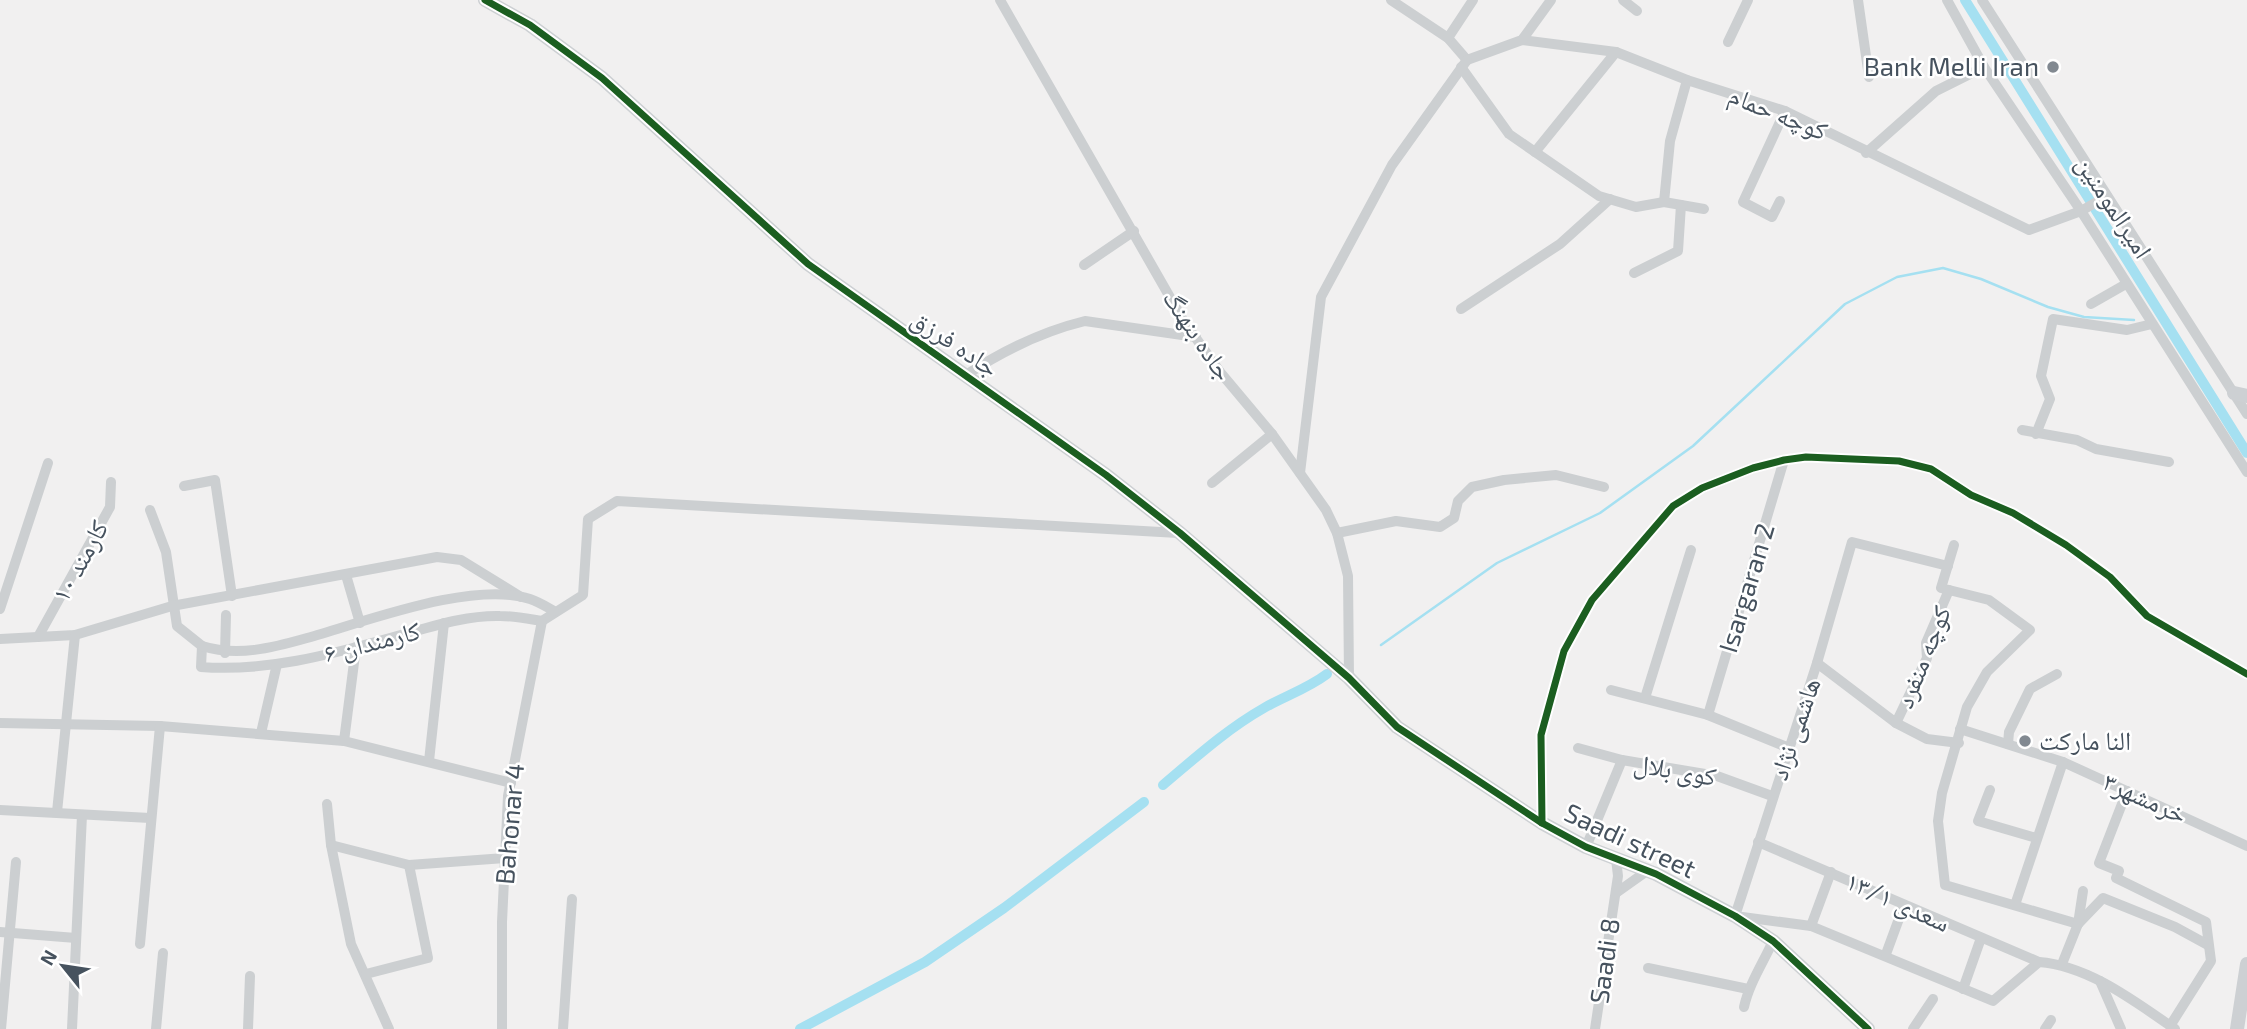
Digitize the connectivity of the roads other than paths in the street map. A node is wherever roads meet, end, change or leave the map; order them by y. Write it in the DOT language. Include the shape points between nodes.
graph roads {
  1 [pos="485,0"];
  2 [pos="1000,0"];
  3 [pos="1391,0"];
  4 [pos="1473,0"];
  5 [pos="1551,0"];
  6 [pos="1623,0"];
  7 [pos="1748,0"];
  8 [pos="1858,0"];
  9 [pos="1947,0"];
  10 [pos="1982,0"];
  11 [pos="1637,11"];
  12 [pos="1448,38"];
  13 [pos="1522,40"];
  14 [pos="1728,42"];
  15 [pos="1616,52"];
  16 [pos="1464,64"];
  17 [pos="1984,67"];
  18 [pos="1869,77"];
  19 [pos="1687,80"];
  20 [pos="1785,111"];
  21 [pos="1535,152"];
  22 [pos="1866,153"];
  23 [pos="2107,196"];
  24 [pos="1610,199"];
  25 [pos="1780,201"];
  26 [pos="1664,202"];
  27 [pos="1681,205"];
  28 [pos="1704,209"];
  29 [pos="2081,211"];
  30 [pos="1134,231"];
  31 [pos="1084,265"];
  32 [pos="1634,273"];
  33 [pos="2126,284"];
  34 [pos="2091,304"];
  35 [pos="1461,309"];
  36 [pos="2152,324"];
  37 [pos="1196,337"];
  38 [pos="966,374"];
  39 [pos="2240,395"];
  40 [pos="2247,414"];
  41 [pos="2022,430"];
  42 [pos="1272,433"];
  43 [pos="2036,434"];
  44 [pos="1784,460"];
  45 [pos="2169,462"];
  46 [pos="48,463"];
  47 [pos="2247,472"];
  48 [pos="1300,473"];
  49 [pos="111,482"];
  50 [pos="1212,483"];
  51 [pos="184,486"];
  52 [pos="1604,487"];
  53 [pos="150,510"];
  54 [pos="1180,533"];
  55 [pos="1337,533"];
  56 [pos="1954,545"];
  57 [pos="1691,550"];
  58 [pos="1948,566"];
  59 [pos="346,575"];
  60 [pos="1945,589"];
  61 [pos="232,596"];
  62 [pos="521,597"];
  63 [pos="172,606"];
  64 [pos="0,609"];
  65 [pos="554,611"];
  66 [pos="226,615"];
  67 [pos="542,621"];
  68 [pos="360,623"];
  69 [pos="444,623"];
  70 [pos="75,635"];
  71 [pos="38,637"];
  72 [pos="0,639"];
  73 [pos="202,646"];
  74 [pos="356,647"];
  75 [pos="225,653"];
  76 [pos="1817,663"];
  77 [pos="277,664"];
  78 [pos="2057,674"];
  79 [pos="2247,674"];
  80 [pos="1349,678"];
  81 [pos="1611,690"];
  82 [pos="1645,698"];
  83 [pos="1708,715"];
  84 [pos="0,723"];
  85 [pos="1896,723"];
  86 [pos="65,725"];
  87 [pos="160,726"];
  88 [pos="1397,727"];
  89 [pos="1960,729"];
  90 [pos="261,733"];
  91 [pos="344,741"];
  92 [pos="1959,743"];
  93 [pos="2008,744"];
  94 [pos="1578,748"];
  95 [pos="1789,748"];
  96 [pos="1622,760"];
  97 [pos="429,761"];
  98 [pos="2063,762"];
  99 [pos="511,783"];
  100 [pos="1990,790"];
  101 [pos="2127,791"];
  102 [pos="1772,796"];
  103 [pos="327,804"];
  104 [pos="0,810"];
  105 [pos="57,813"];
  106 [pos="82,814"];
  107 [pos="150,818"];
  108 [pos="1542,822"];
  109 [pos="2036,838"];
  110 [pos="1758,842"];
  111 [pos="331,845"];
  112 [pos="1586,846"];
  113 [pos="2247,846"];
  114 [pos="505,858"];
  115 [pos="1616,859"];
  116 [pos="16,862"];
  117 [pos="409,865"];
  118 [pos="1647,871"];
  119 [pos="1831,872"];
  120 [pos="2083,891"];
  121 [pos="1616,893"];
  122 [pos="572,899"];
  123 [pos="1904,905"];
  124 [pos="2015,905"];
  125 [pos="1735,916"];
  126 [pos="2078,924"];
  127 [pos="1811,926"];
  128 [pos="0,932"];
  129 [pos="12,933"];
  130 [pos="76,938"];
  131 [pos="1982,938"];
  132 [pos="1773,941"];
  133 [pos="140,944"];
  134 [pos="2208,945"];
  135 [pos="163,953"];
  136 [pos="1886,954"];
  137 [pos="2039,962"];
  138 [pos="2063,964"];
  139 [pos="2247,964"];
  140 [pos="1648,968"];
  141 [pos="366,974"];
  142 [pos="250,976"];
  143 [pos="2100,981"];
  144 [pos="1748,989"];
  145 [pos="1964,989"];
  146 [pos="1933,999"];
  147 [pos="1744,1007"];
  148 [pos="2173,1027"];
  149 [pos="1,1029"];
  150 [pos="72,1029"];
  151 [pos="156,1029"];
  152 [pos="248,1029"];
  153 [pos="389,1029"];
  154 [pos="502,1029"];
  155 [pos="563,1029"];
  156 [pos="1595,1029"];
  157 [pos="1868,1029"];
  158 [pos="1913,1029"];
  159 [pos="2121,1029"];
  160 [pos="2237,1029"];
  1 -- 38 [label="street, جاده فرزق" via="530,25 602,78 808,264"];
  2 -- 30 [label="street, جاده بنهنگ"];
  3 -- 12 [label="street"];
  4 -- 12 [label="street"];
  5 -- 13 [label="street"];
  6 -- 11 [label="street"];
  7 -- 14 [label="street"];
  8 -- 18 [label="street"];
  9 -- 17 [label="street"];
  10 -- 23 [label="street, امیرالمومنین"];
  12 -- 16 [label="street"];
  13 -- 15 [label="street, کوچه حمام"];
  13 -- 16 [label="street"];
  15 -- 19 [label="street, کوچه حمام"];
  15 -- 21 [label="street"];
  16 -- 21 [label="street" via="1509,134"];
  16 -- 48 [label="street" via="1392,165 1321,297"];
  17 -- 22 [label="street" via="1936,91"];
  17 -- 29 [label="street"];
  19 -- 20 [label="street, کوچه حمام"];
  19 -- 26 [label="street" via="1670,141"];
  20 -- 22 [label="street, کوچه حمام"];
  20 -- 25 [label="street" via="1742,202 1772,217"];
  21 -- 24 [label="street"];
  22 -- 29 [label="street, کوچه حمام" via="2029,230"];
  23 -- 29 [label="street"];
  23 -- 39 [label="street, امیرالمومنین"];
  24 -- 26 [label="street" via="1636,207"];
  24 -- 35 [label="street" via="1560,244"];
  26 -- 27 [label="street"];
  27 -- 28 [label="street"];
  27 -- 32 [label="street" via="1678,251"];
  29 -- 33 [label="street"];
  30 -- 31 [label="street"];
  30 -- 37 [label="street, جاده بنهنگ"];
  33 -- 34 [label="street"];
  33 -- 36 [label="street"];
  36 -- 43 [label="street" via="2127,330 2053,319 2041,376 2050,399"];
  36 -- 47 [label="street"];
  37 -- 38 [label="street" via="1085,321"];
  37 -- 42 [label="street, جاده بنهنگ"];
  38 -- 54 [label="street, جاده فرزق"];
  39 -- 40 [label="street, امیرالمومنین"];
  41 -- 43 [label="street"];
  42 -- 48 [label="street, جاده بنهنگ"];
  42 -- 50 [label="street"];
  43 -- 45 [label="street"];
  44 -- 79 [label="street" via="1899,461 1931,469 2066,545 2110,577 2154,621"];
  44 -- 83 [label="street, Isargaran 2"];
  44 -- 108 [label="street" via="1685,497 1592,600 1564,651 1541,735"];
  46 -- 64 [label="street"];
  48 -- 55 [label="street, جاده بنهنگ"];
  49 -- 71 [label="street, کارمند ۱۰" via="110,507"];
  51 -- 61 [label="street" via="215,480"];
  52 -- 55 [label="street" via="1556,475 1504,480 1472,487 1458,501 1454,518 1440,527 1396,521"];
  53 -- 63 [label="street" via="166,552"];
  54 -- 65 [label="street" via="617,501 588,519 583,595"];
  54 -- 80 [label="street, جاده فرزق"];
  55 -- 80 [label="street, جاده بنهنگ" via="1348,576"];
  56 -- 58 [label="street, کوچه منفرد"];
  57 -- 82 [label="street"];
  58 -- 60 [label="street, کوچه منفرد"];
  58 -- 76 [label="street, هاشمی نژاد" via="1852,542"];
  59 -- 61 [label="street"];
  59 -- 62 [label="street" via="437,557 461,560"];
  59 -- 68 [label="street"];
  60 -- 85 [label="street, کوچه منفرد" via="1926,643 1927,658"];
  60 -- 89 [label="street" via="1996,604 2030,630 1987,672"];
  61 -- 63 [label="street"];
  62 -- 65 [label="street"];
  62 -- 68 [label="street" via="459,597"];
  63 -- 70 [label="street"];
  63 -- 73 [label="street" via="177,626"];
  65 -- 67 [label="street"];
  66 -- 75 [label="street"];
  67 -- 69 [label="street, کارمندان ۶" via="499,615"];
  67 -- 99 [label="street, Bahonar 4"];
  68 -- 75 [label="street" via="277,646"];
  69 -- 74 [label="street, کارمندان ۶"];
  69 -- 97 [label="street"];
  70 -- 71 [label="street"];
  70 -- 86 [label="street"];
  71 -- 72 [label="street"];
  73 -- 75 [label="street"];
  73 -- 77 [label="street, کارمندان ۶" via="201,667"];
  74 -- 77 [label="street, کارمندان ۶"];
  74 -- 91 [label="street"];
  76 -- 85 [label="street"];
  76 -- 95 [label="street, هاشمی نژاد"];
  77 -- 90 [label="street"];
  78 -- 93 [label="street" via="2031,689 2009,732"];
  80 -- 88 [label="street, جاده فرزق"];
  81 -- 82 [label="street"];
  82 -- 83 [label="street"];
  83 -- 95 [label="street"];
  84 -- 86 [label="street"];
  85 -- 92 [label="street" via="1927,739"];
  86 -- 87 [label="street"];
  86 -- 105 [label="street"];
  87 -- 90 [label="street"];
  87 -- 107 [label="street"];
  88 -- 108 [label="street, Saadi street"];
  89 -- 92 [label="street"];
  89 -- 93 [label="street, خرمشهر۳"];
  90 -- 91 [label="street"];
  91 -- 97 [label="street"];
  92 -- 124 [label="street" via="1938,821 1945,885"];
  93 -- 98 [label="street, خرمشهر۳"];
  94 -- 96 [label="street, کوی بلال"];
  95 -- 102 [label="street, هاشمی نژاد"];
  96 -- 102 [label="street, کوی بلال" via="1717,776"];
  96 -- 112 [label="street"];
  97 -- 99 [label="street"];
  98 -- 101 [label="street, خرمشهر۳"];
  98 -- 109 [label="street"];
  99 -- 114 [label="street, Bahonar 4"];
  100 -- 109 [label="street" via="1978,821"];
  101 -- 113 [label="street, خرمشهر۳"];
  101 -- 134 [label="street" via="2099,863 2119,871 2116,878 2206,922"];
  102 -- 110 [label="street, هاشمی نژاد"];
  103 -- 111 [label="street"];
  104 -- 105 [label="street"];
  105 -- 106 [label="street"];
  106 -- 107 [label="street"];
  106 -- 130 [label="street"];
  107 -- 133 [label="street"];
  108 -- 112 [label="street, Saadi street"];
  109 -- 124 [label="street"];
  110 -- 119 [label="street, سعدی ۱۳/۱"];
  110 -- 125 [label="street, هاشمی نژاد"];
  111 -- 117 [label="street"];
  111 -- 141 [label="street" via="351,944"];
  112 -- 115 [label="street, Saadi street"];
  114 -- 117 [label="street"];
  114 -- 154 [label="street, Bahonar 4"];
  115 -- 118 [label="street, Saadi street"];
  115 -- 121 [label="street, Saadi 8"];
  116 -- 129 [label="street"];
  117 -- 141 [label="street" via="428,958"];
  118 -- 121 [label="street, Saadi 8"];
  118 -- 125 [label="street, Saadi street"];
  119 -- 123 [label="street, سعدی ۱۳/۱"];
  119 -- 127 [label="street"];
  120 -- 126 [label="street"];
  121 -- 156 [label="street, Saadi 8"];
  122 -- 155 [label="street"];
  123 -- 131 [label="street, سعدی ۱۳/۱"];
  123 -- 136 [label="street"];
  124 -- 126 [label="street"];
  125 -- 127 [label="street"];
  125 -- 132 [label="street, Saadi street"];
  126 -- 134 [label="street" via="2103,898"];
  126 -- 138 [label="street"];
  127 -- 136 [label="street"];
  128 -- 129 [label="street"];
  129 -- 130 [label="street"];
  129 -- 149 [label="street"];
  130 -- 150 [label="street"];
  131 -- 137 [label="street, سعدی ۱۳/۱"];
  131 -- 145 [label="street"];
  132 -- 144 [label="street"];
  132 -- 157 [label="street, Saadi street"];
  134 -- 148 [label="street" via="2211,961"];
  135 -- 151 [label="street"];
  136 -- 145 [label="street"];
  137 -- 138 [label="street, سعدی ۱۳/۱"];
  137 -- 145 [label="street" via="1993,1001"];
  138 -- 143 [label="street, سعدی ۱۳/۱"];
  139 -- 160 [label="street"];
  140 -- 144 [label="street"];
  141 -- 153 [label="street"];
  142 -- 152 [label="street"];
  143 -- 148 [label="street, سعدی ۱۳/۱"];
  143 -- 159 [label="street"];
  144 -- 147 [label="street"];
  146 -- 158 [label="street"];
}
